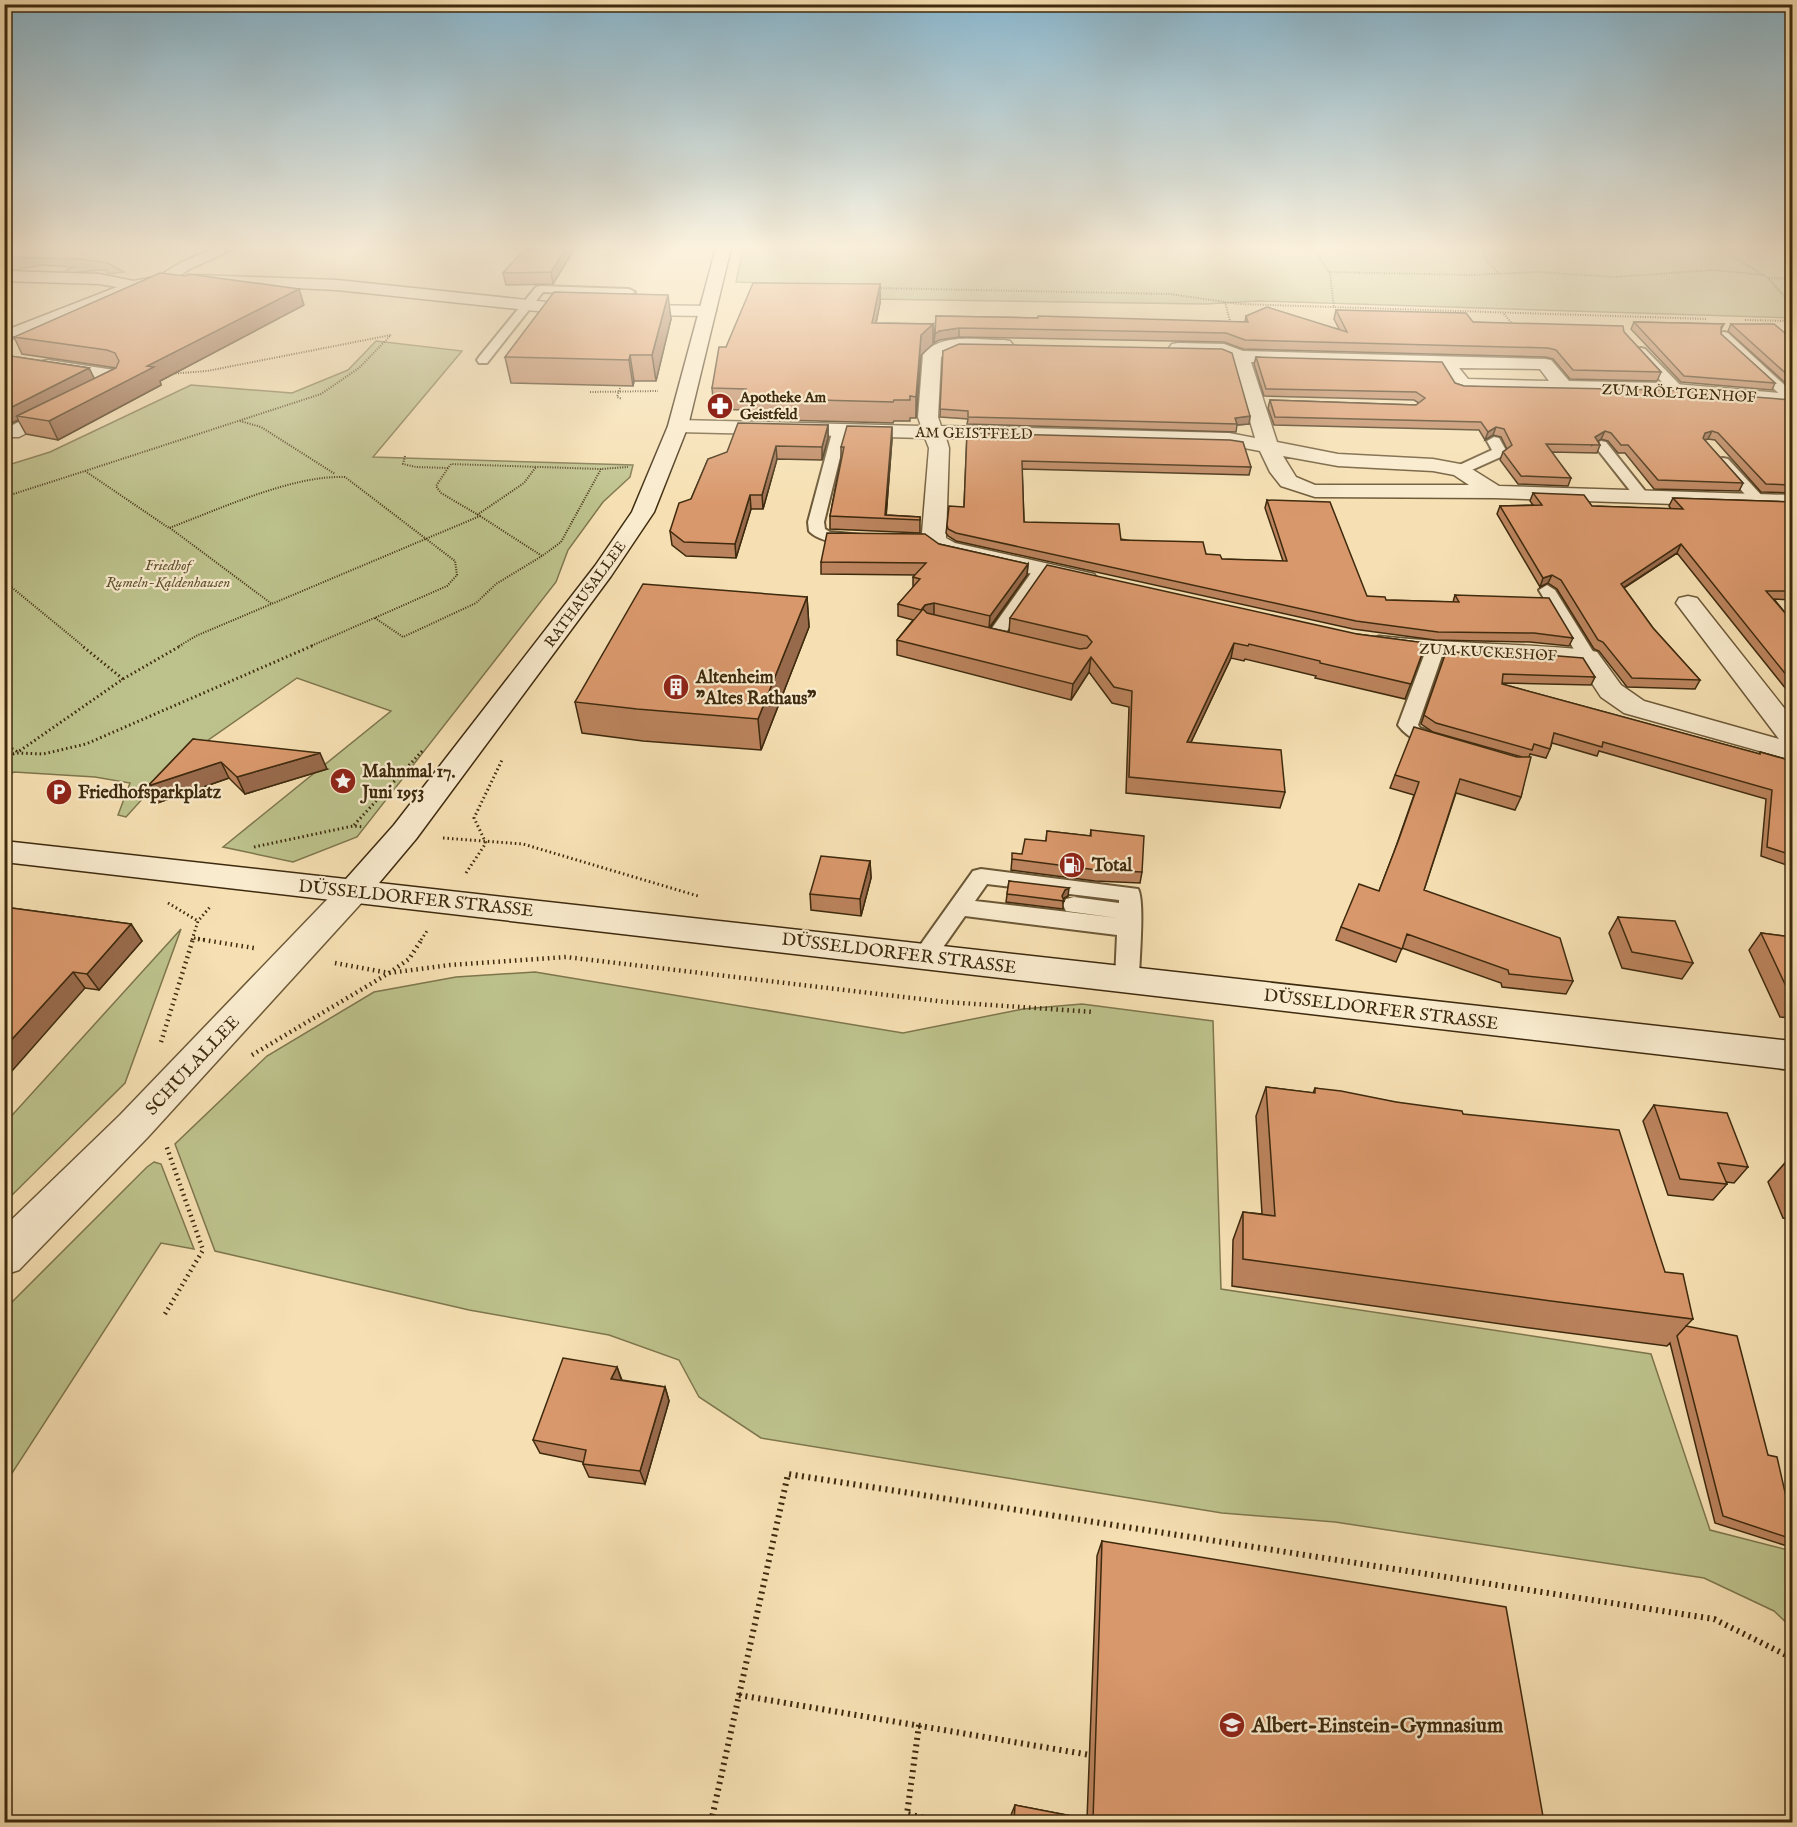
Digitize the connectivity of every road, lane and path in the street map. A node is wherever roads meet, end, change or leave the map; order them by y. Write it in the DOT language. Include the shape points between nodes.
graph roads {
  1 [pos="504,333"];
  2 [pos="703,333"];
  3 [pos="1724,336"];
  4 [pos="1633,344"];
  5 [pos="1017,345"];
  6 [pos="1155,348"];
  7 [pos="1240,356"];
  8 [pos="483,360"];
  9 [pos="27,362"];
  10 [pos="114,375"];
  11 [pos="619,390"];
  12 [pos="1677,390"];
  13 [pos="689,391"];
  14 [pos="590,392"];
  15 [pos="622,399"];
  16 [pos="1792,399"];
  17 [pos="238,421"];
  18 [pos="678,426"];
  19 [pos="840,429"];
  20 [pos="933,432"];
  21 [pos="12,433"];
  22 [pos="1494,441"];
  23 [pos="1601,445"];
  24 [pos="1268,447"];
  25 [pos="1715,453"];
  26 [pos="405,456"];
  27 [pos="536,467"];
  28 [pos="448,468"];
  29 [pos="663,468"];
  30 [pos="601,469"];
  31 [pos="1460,470"];
  32 [pos="85,471"];
  33 [pos="335,474"];
  34 [pos="1495,492"];
  35 [pos="4,498"];
  36 [pos="1644,499"];
  37 [pos="1759,501"];
  38 [pos="1792,502"];
  39 [pos="478,516"];
  40 [pos="169,528"];
  41 [pos="427,538"];
  42 [pos="874,539"];
  43 [pos="542,555"];
  44 [pos="1042,569"];
  45 [pos="4,581"];
  46 [pos="1111,585"];
  47 [pos="1547,590"];
  48 [pos="1688,603"];
  49 [pos="272,604"];
  50 [pos="375,618"];
  51 [pos="953,627"];
  52 [pos="994,637"];
  53 [pos="1353,639"];
  54 [pos="1015,642"];
  55 [pos="1435,650"];
  56 [pos="1588,658"];
  57 [pos="123,680"];
  58 [pos="1792,736"];
  59 [pos="4,744"];
  60 [pos="1456,746"];
  61 [pos="424,749"];
  62 [pos="1792,751"];
  63 [pos="18,752"];
  64 [pos="4,756"];
  65 [pos="264,845"];
  66 [pos="4,851"];
  67 [pos="354,891"];
  68 [pos="964,900"];
  69 [pos="1129,920"];
  70 [pos="198,921"];
  71 [pos="924,957"];
  72 [pos="389,973"];
  73 [pos="1127,980"];
  74 [pos="159,1048"];
  75 [pos="1792,1056"];
  76 [pos="246,1058"];
  77 [pos="134,1126"];
  78 [pos="12,1240"];
  79 [pos="165,1314"];
  80 [pos="1792,1658"];
  81 [pos="739,1695"];
  82 [pos="919,1725"];
  83 [pos="1090,1755"];
  84 [pos="711,1822"];
  85 [pos="943,1822"];
  1 -- 8 [label="lane"];
  2 -- 13 [label="street, RATHAUSALLEE"];
  3 -- 16 [label="lane"];
  4 -- 12 [label="lane"];
  5 -- 20 [label="street" via="959,344 945,346 932,355 928,417"];
  6 -- 7 [label="street, ZUM RÖLTGENHOF" via="1224,349"];
  7 -- 12 [label="street, ZUM RÖLTGENHOF" via="1446,362 1462,385"];
  7 -- 24 [label="street" via="1260,402"];
  9 -- 10 [label="street"];
  10 -- 17 [label="path" via="128,368 173,374 207,371 391,335 353,375 321,394"];
  10 -- 21 [label="street" via="116,379"];
  11 -- 13 [label="path"];
  11 -- 14 [label="path"];
  11 -- 15 [label="path" via="617,397"];
  12 -- 16 [label="street, ZUM RÖLTGENHOF"];
  13 -- 18 [label="street, RATHAUSALLEE"];
  17 -- 32 [label="path"];
  17 -- 33 [label="path" via="261,427"];
  18 -- 19 [label="street, AM GEISTFELD"];
  18 -- 29 [label="street, RATHAUSALLEE"];
  19 -- 20 [label="street, AM GEISTFELD"];
  19 -- 42 [label="lane" via="817,531 826,537"];
  20 -- 24 [label="street, AM GEISTFELD" via="1229,439"];
  20 -- 44 [label="street" via="939,448 933,532 929,541"];
  22 -- 31 [label="lane" via="1500,452"];
  23 -- 36 [label="lane"];
  24 -- 31 [label="street, AM GEISTFELD" via="1338,460"];
  24 -- 34 [label="street, AM GEISTFELD" via="1285,482 1314,491"];
  25 -- 37 [label="lane"];
  26 -- 28 [label="path" via="403,464 416,468"];
  27 -- 28 [label="path" via="451,464"];
  27 -- 30 [label="path"];
  27 -- 39 [label="path" via="524,483"];
  28 -- 39 [label="path" via="435,486"];
  29 -- 30 [label="path"];
  29 -- 67 [label="street, RATHAUSALLEE" via="644,512 603,571 405,832"];
  30 -- 43 [label="path" via="561,542"];
  31 -- 34 [label="street, AM GEISTFELD"];
  32 -- 35 [label="path"];
  32 -- 40 [label="path"];
  33 -- 40 [label="path"];
  33 -- 41 [label="path" via="345,477"];
  34 -- 36 [label="street, AM GEISTFELD"];
  36 -- 37 [label="street, AM GEISTFELD"];
  37 -- 38 [label="street, AM GEISTFELD"];
  39 -- 41 [label="path"];
  39 -- 43 [label="path"];
  40 -- 49 [label="path"];
  41 -- 49 [label="path"];
  41 -- 50 [label="path" via="455,561 459,570 456,580"];
  43 -- 50 [label="path" via="496,584 476,603 403,637"];
  44 -- 46 [label="street"];
  44 -- 52 [label="lane"];
  45 -- 57 [label="path"];
  47 -- 56 [label="lane, ZUM KUCKESHOF"];
  48 -- 58 [label="street"];
  49 -- 57 [label="path" via="198,635"];
  50 -- 63 [label="path" via="80,747 30,755"];
  51 -- 52 [label="lane"];
  52 -- 54 [label="lane"];
  53 -- 55 [label="street, ZUM KUCKESHOF"];
  55 -- 56 [label="street, ZUM KUCKESHOF"];
  55 -- 60 [label="lane" via="1408,725 1425,738"];
  56 -- 62 [label="street, ZUM KUCKESHOF" via="1611,691 1634,707"];
  57 -- 63 [label="path"];
  59 -- 63 [label="path"];
  61 -- 65 [label="path" via="353,826"];
  63 -- 64 [label="path"];
  66 -- 67 [label="street, DÜSSELDORFER STRASSE"];
  67 -- 71 [label="street, DÜSSELDORFER STRASSE"];
  67 -- 77 [label="street, SCHULALLEE"];
  68 -- 69 [label="lane"];
  68 -- 69 [label="lane" via="981,876 1107,891 1130,894"];
  68 -- 71 [label="lane"];
  69 -- 73 [label="lane"];
  70 -- 74 [label="path"];
  71 -- 73 [label="street, DÜSSELDORFER STRASSE"];
  72 -- 76 [label="path"];
  73 -- 75 [label="street, DÜSSELDORFER STRASSE"];
  77 -- 78 [label="street, SCHULALLEE"];
  77 -- 79 [label="path" via="162,1136 203,1250"];
  80 -- 81 [label="path" via="1714,1619 788,1474"];
  81 -- 82 [label="path"];
  81 -- 84 [label="path"];
  82 -- 83 [label="path"];
  82 -- 85 [label="path" via="907,1814"];
}
